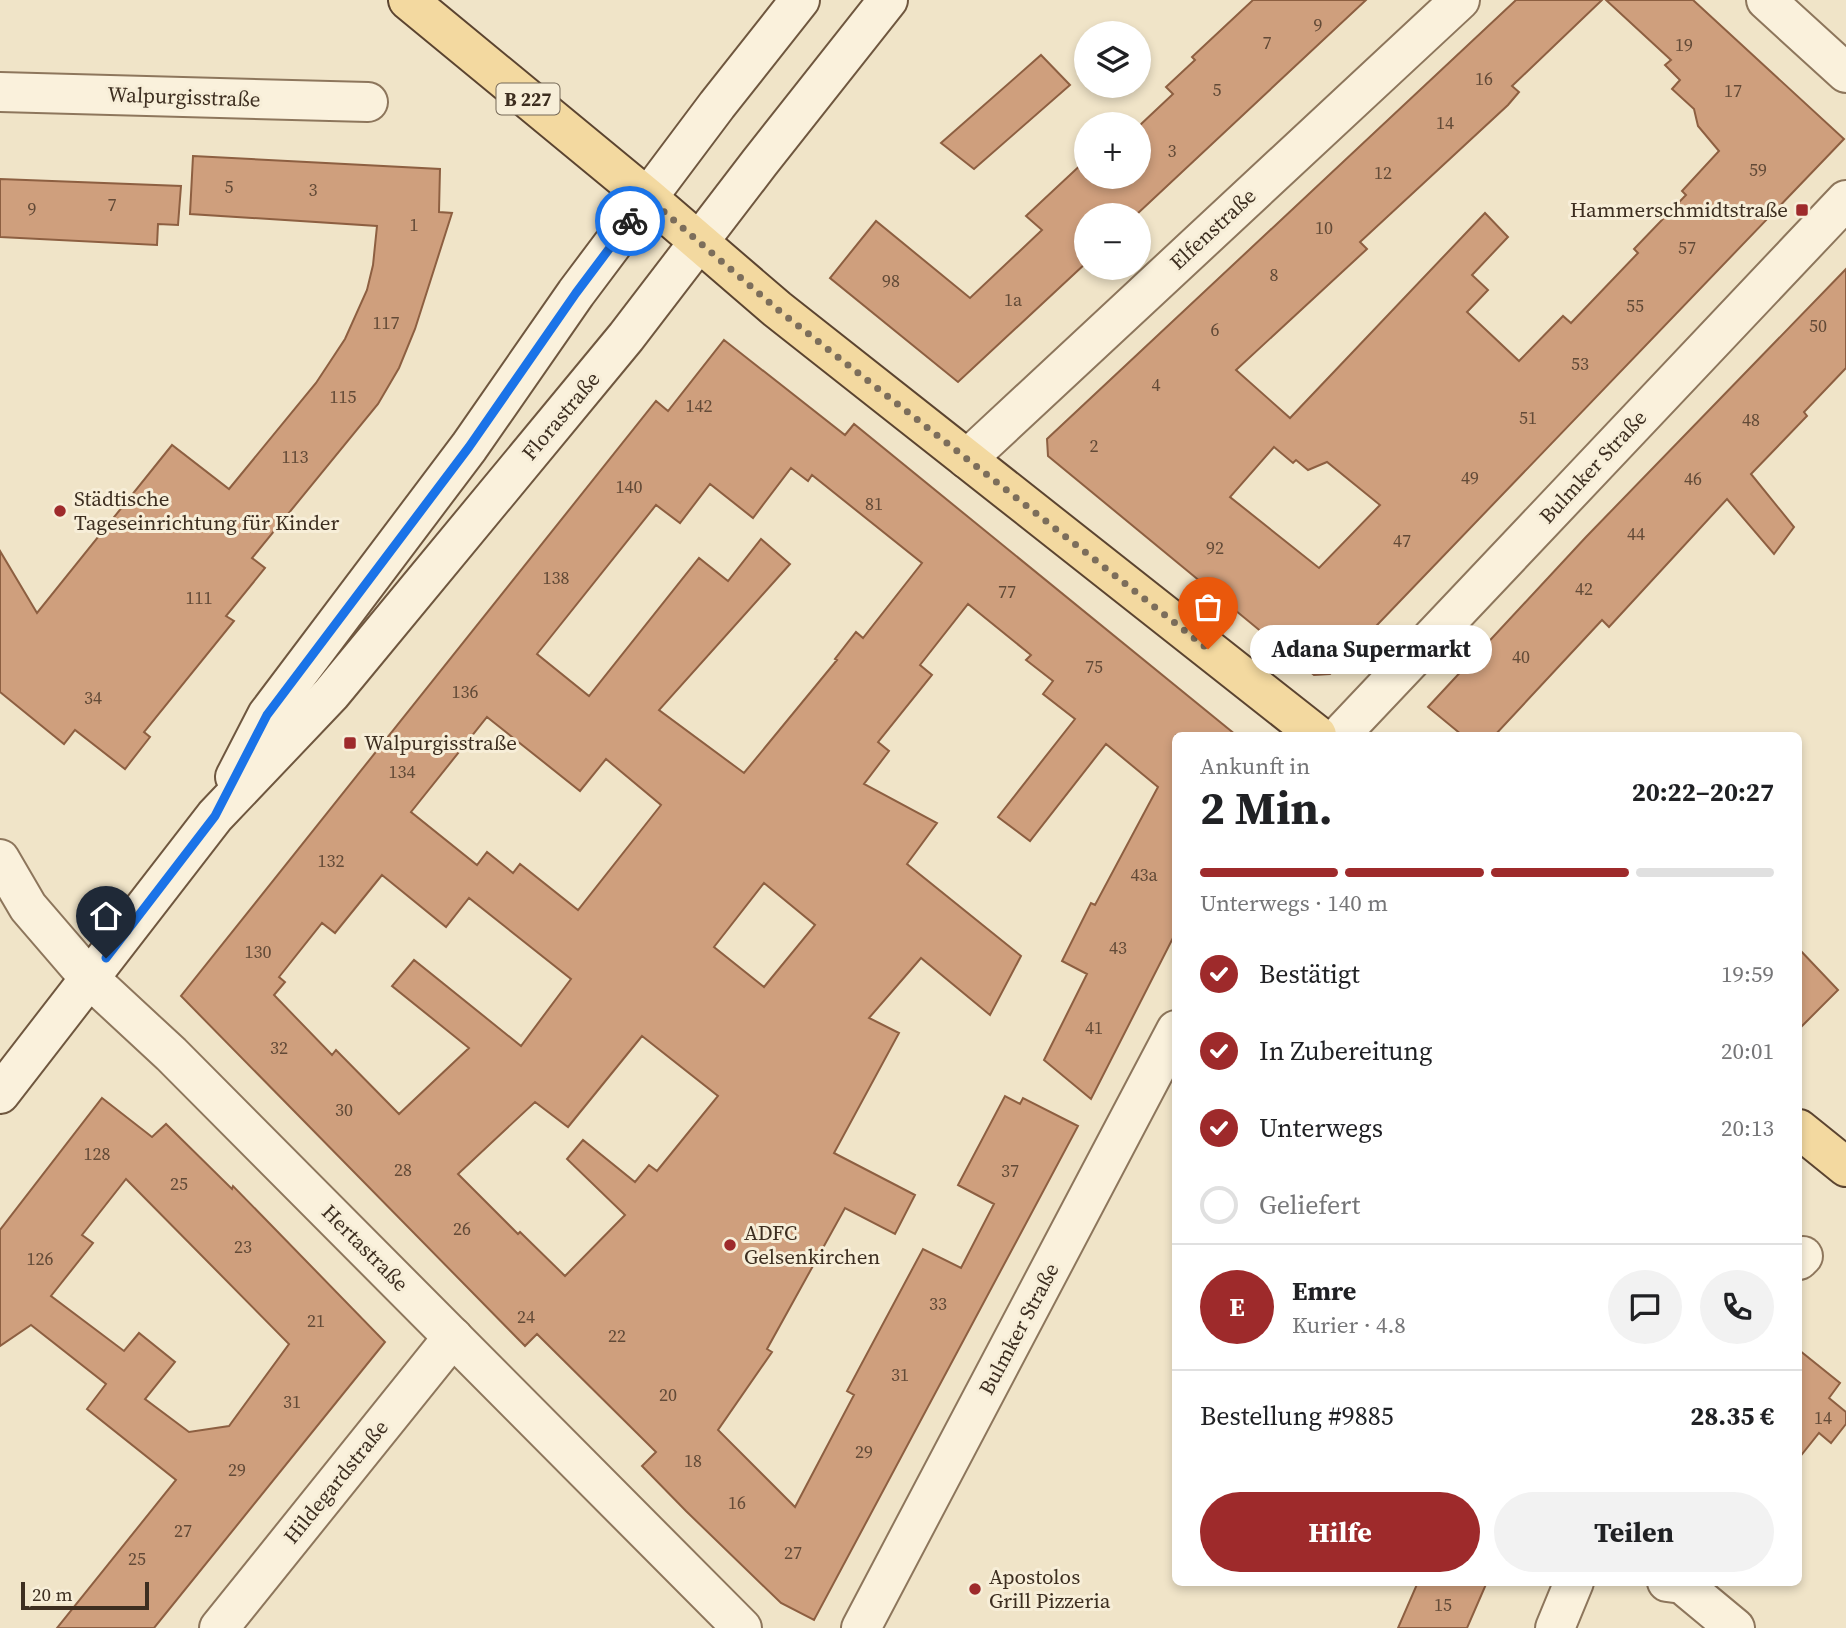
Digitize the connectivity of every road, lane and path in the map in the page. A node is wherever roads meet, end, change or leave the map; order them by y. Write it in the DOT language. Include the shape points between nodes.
graph roads {
  1 [pos="408,0"];
  2 [pos="800,0"];
  3 [pos="888,0"];
  4 [pos="1460,0"];
  5 [pos="1766,0"];
  6 [pos="1846,73"];
  7 [pos="0,92"];
  8 [pos="368,102"];
  9 [pos="648,198"];
  10 [pos="1846,200"];
  11 [pos="699,241"];
  12 [pos="967,459"];
  13 [pos="1313,732"];
  14 [pos="1343,732"];
  15 [pos="215,816"];
  16 [pos="0,859"];
  17 [pos="90,979"];
  18 [pos="1172,1038"];
  19 [pos="0,1094"];
  20 [pos="1802,1131"];
  21 [pos="1846,1167"];
  22 [pos="453,1336"];
  23 [pos="1572,1586"];
  24 [pos="1684,1586"];
  25 [pos="219,1628"];
  26 [pos="742,1628"];
  27 [pos="861,1628"];
  28 [pos="1555,1628"];
  29 [pos="1735,1628"];
  1 -- 9 [label="main road, B 227"];
  2 -- 9 [label="street, Florastraße"];
  3 -- 11 [label="street, Florastraße"];
  4 -- 12 [label="street, Elfenstraße"];
  5 -- 6 [label="street"];
  7 -- 8 [label="street, Walpurgisstraße"];
  9 -- 11 [label="main road, B 227"];
  9 -- 15 [label="street, Florastraße" via="469,447 267,715"];
  10 -- 14 [label="street, Bulmker Straße"];
  11 -- 12 [label="main road, B 227" via="777,309"];
  11 -- 15 [label="street, Florastraße" via="626,337 331,694"];
  12 -- 13 [label="main road, B 227"];
  15 -- 17 [label="street, Florastraße"];
  16 -- 17 [label="street, Hertastraße" via="28,907"];
  17 -- 19 [label="street, Florastraße"];
  17 -- 22 [label="street, Hertastraße"];
  18 -- 27 [label="street, Bulmker Straße"];
  20 -- 21 [label="main road"];
  22 -- 25 [label="street, Hildegardstraße"];
  22 -- 26 [label="street, Hertastraße"];
  23 -- 28 [label="street"];
  24 -- 29 [label="street"];
}
